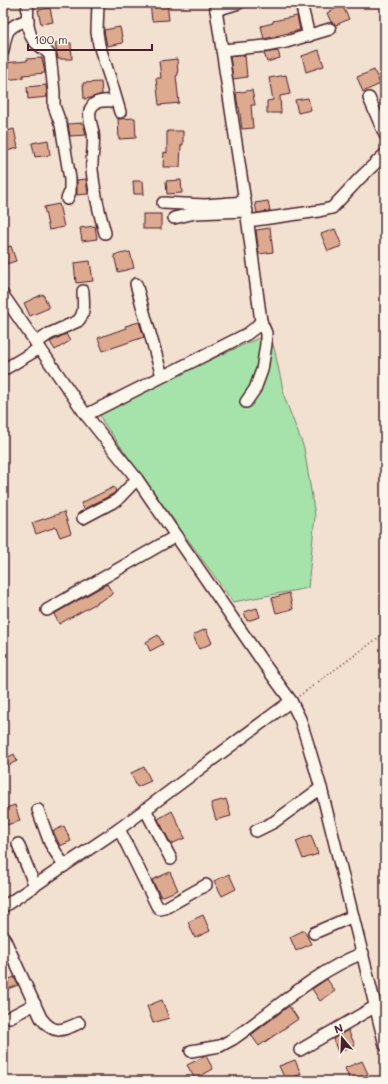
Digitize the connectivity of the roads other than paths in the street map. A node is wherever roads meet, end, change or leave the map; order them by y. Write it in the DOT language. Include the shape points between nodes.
graph roads {
  1 [pos="28,3"];
  2 [pos="98,3"];
  3 [pos="239,3"];
  4 [pos="301,3"];
  5 [pos="215,6"];
  6 [pos="28,20"];
  7 [pos="330,29"];
  8 [pos="309,36"];
  9 [pos="222,50"];
  10 [pos="3,51"];
  11 [pos="369,98"];
  12 [pos="385,135"];
  13 [pos="385,154"];
  14 [pos="67,199"];
  15 [pos="163,203"];
  16 [pos="247,211"];
  17 [pos="174,218"];
  18 [pos="105,233"];
  19 [pos="136,284"];
  20 [pos="82,290"];
  21 [pos="3,294"];
  22 [pos="7,309"];
  23 [pos="261,321"];
  24 [pos="38,345"];
  25 [pos="3,370"];
  26 [pos="162,376"];
  27 [pos="246,402"];
  28 [pos="86,415"];
  29 [pos="137,480"];
  30 [pos="83,518"];
  31 [pos="176,536"];
  32 [pos="47,610"];
  33 [pos="291,701"];
  34 [pos="321,788"];
  35 [pos="145,809"];
  36 [pos="38,810"];
  37 [pos="118,829"];
  38 [pos="256,831"];
  39 [pos="18,844"];
  40 [pos="171,859"];
  41 [pos="64,866"];
  42 [pos="206,885"];
  43 [pos="35,886"];
  44 [pos="3,907"];
  45 [pos="353,916"];
  46 [pos="314,933"];
  47 [pos="3,936"];
  48 [pos="363,953"];
  49 [pos="35,1004"];
  50 [pos="376,1006"];
  51 [pos="10,1017"];
  52 [pos="79,1023"];
  53 [pos="385,1045"];
  54 [pos="300,1050"];
  55 [pos="192,1051"];
  1 -- 6 [label="street"];
  2 -- 18 [label="street" via="99,45 118,106 99,102 91,108 89,114 93,133 92,168 97,205"];
  3 -- 5 [label="street"];
  4 -- 8 [label="street"];
  5 -- 9 [label="street"];
  6 -- 10 [label="street" via="13,26 6,34"];
  6 -- 14 [label="street" via="35,42 50,55 54,106 61,125 70,179"];
  7 -- 8 [label="street"];
  8 -- 9 [label="street" via="266,46"];
  9 -- 16 [label="street"];
  11 -- 12 [label="street"];
  13 -- 16 [label="street" via="332,208 319,211"];
  15 -- 16 [label="street"];
  16 -- 17 [label="street" via="195,213"];
  16 -- 23 [label="street"];
  19 -- 26 [label="street"];
  20 -- 24 [label="street" via="82,318 55,331"];
  21 -- 22 [label="street"];
  22 -- 24 [label="street"];
  23 -- 26 [label="street" via="247,334"];
  23 -- 27 [label="street" via="266,333 262,370 255,389"];
  24 -- 25 [label="street"];
  24 -- 28 [label="street"];
  26 -- 28 [label="street"];
  28 -- 29 [label="street"];
  29 -- 30 [label="street" via="117,500"];
  29 -- 31 [label="street"];
  31 -- 32 [label="street"];
  31 -- 33 [label="street"];
  33 -- 34 [label="street" via="308,741"];
  33 -- 35 [label="street"];
  34 -- 38 [label="street" via="274,822"];
  34 -- 45 [label="street"];
  35 -- 37 [label="street"];
  35 -- 40 [label="street"];
  36 -- 41 [label="street" via="50,843"];
  37 -- 41 [label="street"];
  37 -- 42 [label="street" via="160,909"];
  39 -- 43 [label="street"];
  41 -- 43 [label="street"];
  43 -- 44 [label="street"];
  45 -- 46 [label="street"];
  45 -- 48 [label="street"];
  47 -- 49 [label="street"];
  48 -- 50 [label="street"];
  48 -- 55 [label="street" via="329,969 233,1039 220,1046"];
  49 -- 51 [label="street"];
  49 -- 52 [label="street" via="41,1018 54,1030"];
  50 -- 53 [label="street"];
  50 -- 54 [label="street"];
}
